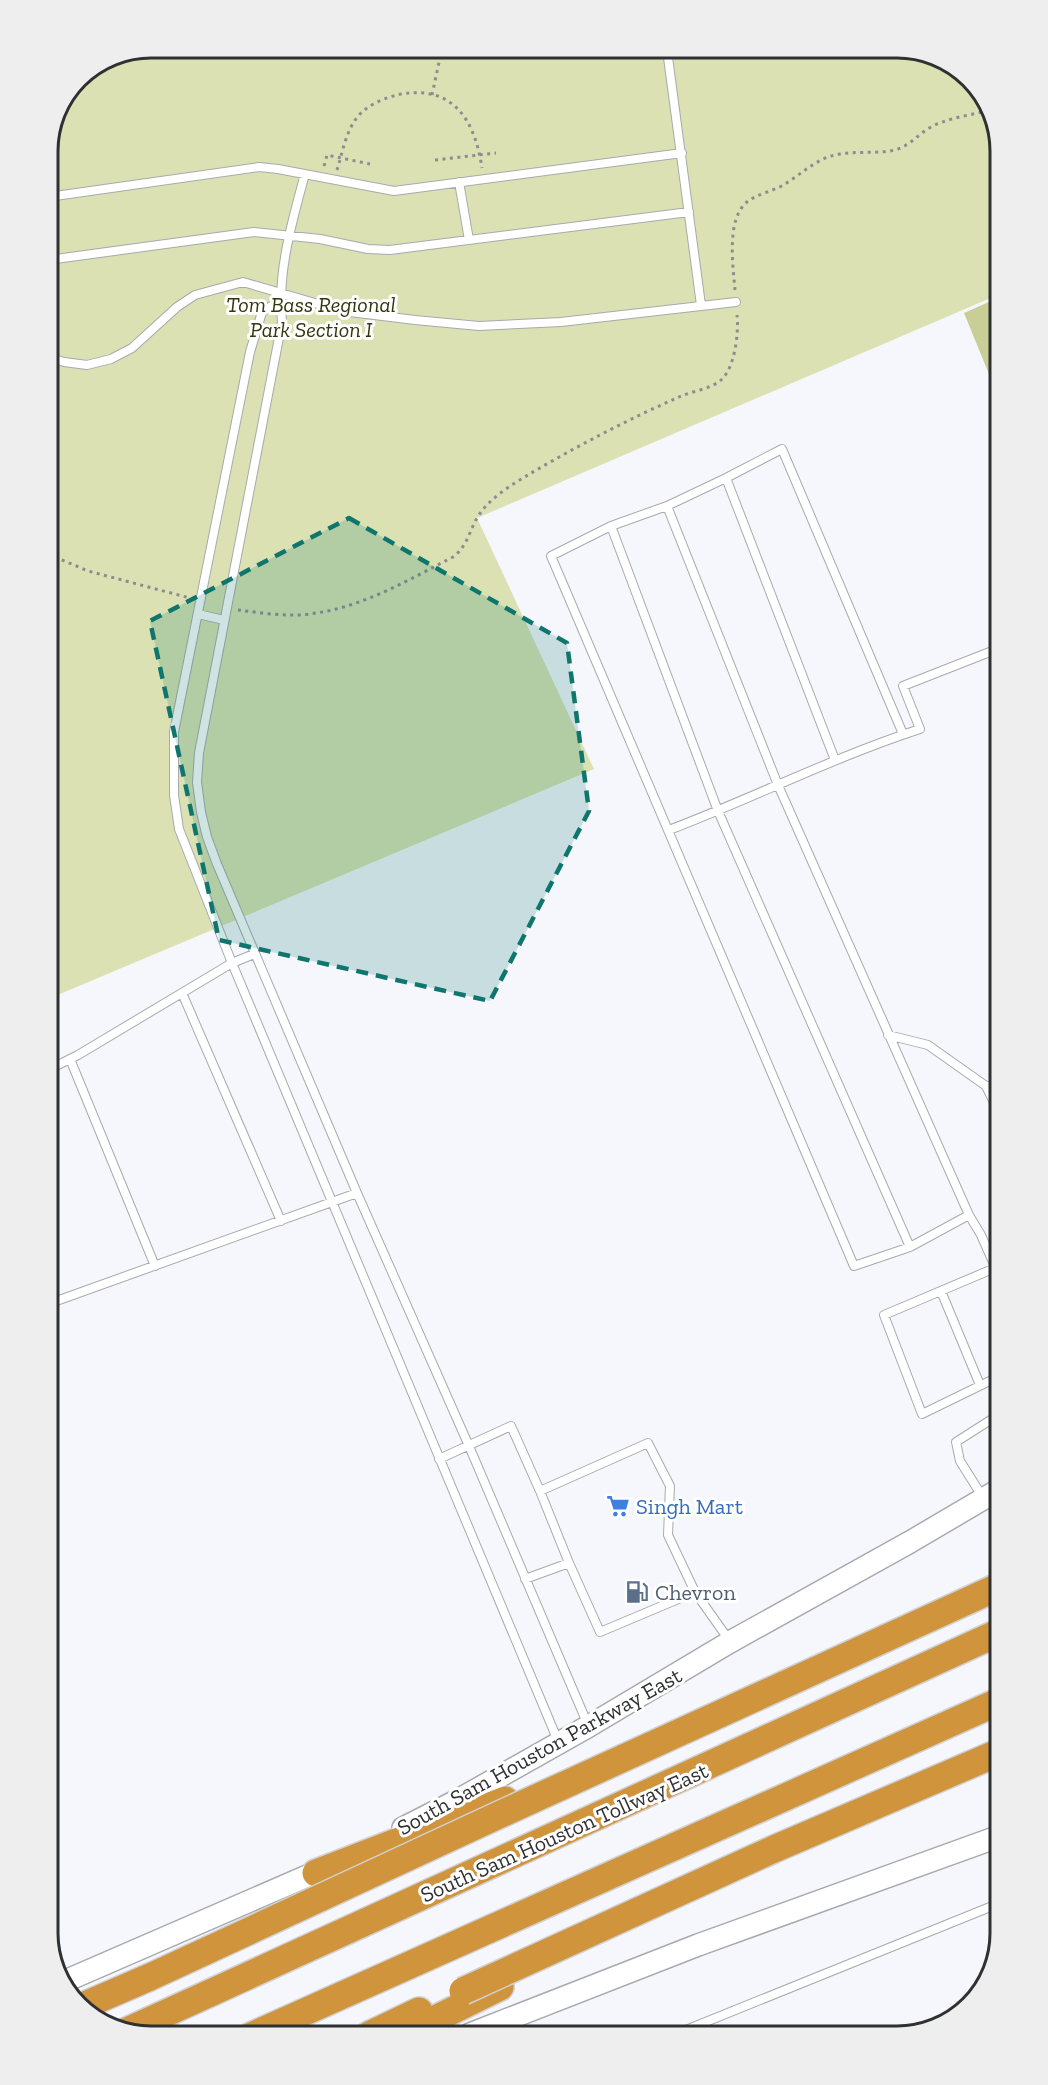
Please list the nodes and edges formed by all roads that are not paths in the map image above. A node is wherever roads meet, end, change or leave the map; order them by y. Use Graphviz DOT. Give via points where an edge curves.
graph roads {
  1 [pos="668,59"];
  2 [pos="682,153"];
  3 [pos="305,174"];
  4 [pos="459,182"];
  5 [pos="59,194"];
  6 [pos="689,212"];
  7 [pos="289,235"];
  8 [pos="469,240"];
  9 [pos="59,259"];
  10 [pos="280,298"];
  11 [pos="736,302"];
  12 [pos="701,305"];
  13 [pos="59,360"];
  14 [pos="726,478"];
  15 [pos="667,506"];
  16 [pos="610,526"];
  17 [pos="198,614"];
  18 [pos="224,620"];
  19 [pos="989,652"];
  20 [pos="903,734"];
  21 [pos="836,760"];
  22 [pos="778,785"];
  23 [pos="718,811"];
  24 [pos="669,830"];
  25 [pos="254,954"];
  26 [pos="232,963"];
  27 [pos="182,993"];
  28 [pos="888,1035"];
  29 [pos="70,1059"];
  30 [pos="58,1065"];
  31 [pos="986,1086"];
  32 [pos="989,1092"];
  33 [pos="357,1193"];
  34 [pos="332,1202"];
  35 [pos="969,1215"];
  36 [pos="281,1221"];
  37 [pos="909,1247"];
  38 [pos="989,1256"];
  39 [pos="155,1266"];
  40 [pos="989,1271"];
  41 [pos="940,1291"];
  42 [pos="58,1300"];
  43 [pos="989,1381"];
  44 [pos="980,1385"];
  45 [pos="989,1421"];
  46 [pos="469,1446"];
  47 [pos="439,1459"];
  48 [pos="989,1490"];
  49 [pos="540,1491"];
  50 [pos="989,1495"];
  51 [pos="569,1563"];
  52 [pos="525,1579"];
  53 [pos="989,1591"];
  54 [pos="695,1592"];
  55 [pos="989,1601"];
  56 [pos="989,1637"];
  57 [pos="730,1642"];
  58 [pos="989,1706"];
  59 [pos="589,1726"];
  60 [pos="558,1742"];
  61 [pos="989,1747"];
  62 [pos="989,1757"];
  63 [pos="989,1840"];
  64 [pos="316,1873"];
  65 [pos="989,1907"];
  66 [pos="70,1979"];
  67 [pos="90,2003"];
  68 [pos="139,2025"];
  69 [pos="273,2026"];
  70 [pos="388,2026"];
  71 [pos="421,2026"];
  72 [pos="504,2026"];
  73 [pos="696,2026"];
  1 -- 2 [label="lane"];
  2 -- 4 [label="lane"];
  2 -- 6 [label="lane"];
  3 -- 4 [label="lane" via="393,191"];
  3 -- 5 [label="lane" via="259,167"];
  3 -- 7 [label="lane"];
  4 -- 8 [label="lane"];
  6 -- 8 [label="lane"];
  6 -- 12 [label="lane"];
  7 -- 8 [label="lane" via="368,249"];
  7 -- 9 [label="lane" via="254,232"];
  7 -- 10 [label="lane"];
  10 -- 12 [label="lane" via="342,310 479,326 561,322"];
  10 -- 13 [label="lane" via="243,282 195,296 132,348 111,359 87,365"];
  10 -- 17 [label="lane" via="262,312 250,352"];
  10 -- 18 [label="lane" via="282,322"];
  11 -- 12 [label="lane"];
  14 -- 15 [label="lane"];
  14 -- 20 [label="lane" via="782,449"];
  14 -- 21 [label="lane"];
  15 -- 16 [label="lane"];
  15 -- 22 [label="lane"];
  16 -- 23 [label="lane"];
  16 -- 24 [label="lane" via="551,556"];
  17 -- 18 [label="lane"];
  17 -- 26 [label="lane" via="174,732 174,795 179,829"];
  18 -- 25 [label="lane" via="198,753 197,782 207,837"];
  19 -- 20 [label="lane" via="903,686 920,729"];
  20 -- 21 [label="lane"];
  21 -- 22 [label="lane"];
  22 -- 23 [label="lane"];
  22 -- 28 [label="lane"];
  23 -- 24 [label="lane"];
  23 -- 37 [label="lane"];
  24 -- 37 [label="lane" via="854,1266"];
  25 -- 26 [label="lane"];
  25 -- 33 [label="lane"];
  26 -- 27 [label="lane"];
  26 -- 34 [label="lane"];
  27 -- 29 [label="lane"];
  27 -- 36 [label="lane"];
  28 -- 31 [label="lane" via="928,1045"];
  28 -- 35 [label="lane"];
  29 -- 30 [label="lane"];
  29 -- 39 [label="lane"];
  31 -- 32 [label="lane"];
  33 -- 34 [label="lane"];
  33 -- 46 [label="lane"];
  34 -- 36 [label="lane"];
  34 -- 47 [label="lane"];
  35 -- 37 [label="lane"];
  35 -- 38 [label="lane"];
  36 -- 39 [label="lane"];
  39 -- 42 [label="lane"];
  40 -- 41 [label="lane"];
  41 -- 44 [label="lane"];
  41 -- 44 [label="lane" via="884,1315 922,1414"];
  43 -- 44 [label="lane"];
  45 -- 48 [label="lane" via="957,1442 960,1461"];
  46 -- 47 [label="lane"];
  46 -- 49 [label="lane" via="511,1426"];
  46 -- 52 [label="lane"];
  47 -- 60 [label="lane"];
  49 -- 51 [label="lane"];
  49 -- 54 [label="lane" via="648,1443 670,1486 668,1535"];
  50 -- 57 [label="main road, South Sam Houston Parkway East"];
  51 -- 52 [label="lane"];
  51 -- 54 [label="lane" via="600,1632"];
  52 -- 59 [label="lane"];
  53 -- 67 [label="highway, bridge"];
  54 -- 57 [label="lane"];
  55 -- 64 [label="highway" via="598,1763"];
  56 -- 68 [label="highway, South Sam Houston Tollway East"];
  57 -- 59 [label="main road, South Sam Houston Parkway East"];
  58 -- 69 [label="highway"];
  59 -- 60 [label="main road, South Sam Houston Parkway East"];
  60 -- 64 [label="main road, South Sam Houston Parkway East" via="458,1800"];
  61 -- 71 [label="highway"];
  62 -- 70 [label="highway, bridge" via="774,1848"];
  63 -- 72 [label="main road" via="698,1945"];
  64 -- 66 [label="main road, South Sam Houston Parkway East"];
  65 -- 73 [label="lane"];
}
